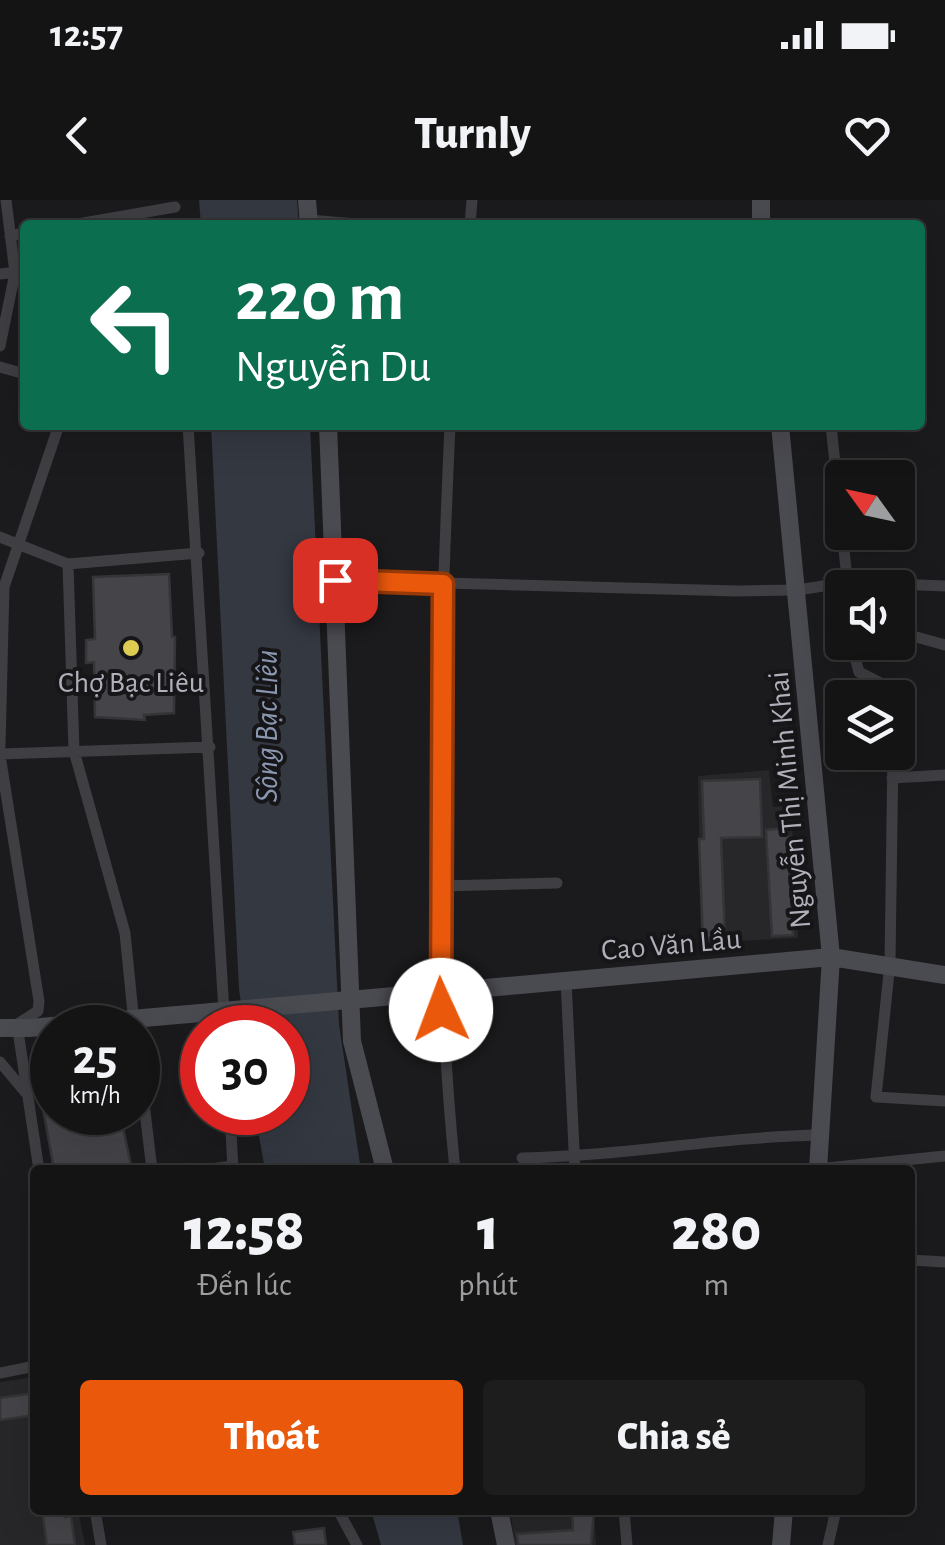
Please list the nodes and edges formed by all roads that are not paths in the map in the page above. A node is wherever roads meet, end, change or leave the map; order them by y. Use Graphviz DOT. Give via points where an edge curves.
graph roads {
  1 [pos="6,200"];
  2 [pos="175,204"];
  3 [pos="121,220"];
  4 [pos="20,234"];
  5 [pos="10,236"];
  6 [pos="20,272"];
  7 [pos="0,274"];
  8 [pos="0,346"];
  9 [pos="57,430"];
  10 [pos="188,430"];
  11 [pos="328,430"];
  12 [pos="450,430"];
  13 [pos="781,430"];
  14 [pos="833,430"];
  15 [pos="0,538"];
  16 [pos="20,545"];
  17 [pos="200,552"];
  18 [pos="68,564"];
  19 [pos="847,570"];
  20 [pos="335,580"];
  21 [pos="443,584"];
  22 [pos="915,585"];
  23 [pos="945,586"];
  24 [pos="825,587"];
  25 [pos="798,590"];
  26 [pos="915,637"];
  27 [pos="945,645"];
  28 [pos="855,660"];
  29 [pos="874,680"];
  30 [pos="0,746"];
  31 [pos="210,747"];
  32 [pos="74,751"];
  33 [pos="0,755"];
  34 [pos="892,770"];
  35 [pos="945,775"];
  36 [pos="892,778"];
  37 [pos="558,882"];
  38 [pos="441,886"];
  39 [pos="831,958"];
  40 [pos="890,963"];
  41 [pos="945,976"];
  42 [pos="566,980"];
  43 [pos="132,1005"];
  44 [pos="224,1005"];
  45 [pos="16,1029"];
  46 [pos="0,1062"];
  47 [pos="26,1093"];
  48 [pos="945,1101"];
  49 [pos="148,1135"];
  50 [pos="231,1135"];
  51 [pos="820,1136"];
  52 [pos="945,1156"];
  53 [pos="522,1158"];
  54 [pos="574,1164"];
  55 [pos="39,1165"];
  56 [pos="151,1165"];
  57 [pos="233,1165"];
  58 [pos="383,1165"];
  59 [pos="455,1165"];
  60 [pos="817,1165"];
  61 [pos="862,1165"];
  62 [pos="915,1260"];
  63 [pos="945,1262"];
  64 [pos="30,1367"];
  65 [pos="0,1373"];
  66 [pos="96,1515"];
  67 [pos="341,1515"];
  68 [pos="501,1515"];
  69 [pos="624,1515"];
  70 [pos="784,1515"];
  71 [pos="835,1515"];
  72 [pos="101,1540"];
  73 [pos="110,1545"];
  74 [pos="356,1545"];
  75 [pos="506,1545"];
  76 [pos="627,1545"];
  77 [pos="781,1545"];
  78 [pos="828,1545"];
  1 -- 5 [label="street"];
  2 -- 3 [label="street"];
  4 -- 5 [label="street"];
  5 -- 6 [label="street"];
  6 -- 7 [label="street"];
  6 -- 8 [label="street"];
  9 -- 16 [label="street"];
  10 -- 17 [label="street"];
  11 -- 20 [label="main road"];
  12 -- 21 [label="street"];
  13 -- 25 [label="main road, Nguyễn Thị Minh Khai"];
  14 -- 19 [label="street"];
  15 -- 16 [label="street"];
  16 -- 18 [label="street"];
  16 -- 30 [label="street" via="4,587"];
  17 -- 18 [label="street"];
  17 -- 31 [label="street"];
  18 -- 32 [label="street"];
  20 -- 21 [label="street"];
  20 -- 58 [label="main road" via="352,1041"];
  21 -- 25 [label="street"];
  21 -- 38 [label="street"];
  22 -- 23 [label="street"];
  24 -- 25 [label="street"];
  25 -- 39 [label="main road, Nguyễn Thị Minh Khai"];
  26 -- 27 [label="street"];
  28 -- 29 [label="street" via="858,672"];
  31 -- 32 [label="street"];
  31 -- 44 [label="street"];
  32 -- 33 [label="street"];
  32 -- 43 [label="street" via="125,933"];
  33 -- 45 [label="street" via="39,1001"];
  34 -- 36 [label="street"];
  35 -- 36 [label="street"];
  36 -- 40 [label="street"];
  37 -- 38 [label="street"];
  38 -- 59 [label="street" via="438,976"];
  39 -- 40 [label="main road, Cao Văn Lầu"];
  39 -- 42 [label="main road, Cao Văn Lầu"];
  39 -- 51 [label="main road, Nguyễn Thị Minh Khai"];
  40 -- 41 [label="main road, Cao Văn Lầu"];
  40 -- 48 [label="street" via="876,1097"];
  42 -- 45 [label="main road, Cao Văn Lầu, bridge"];
  42 -- 54 [label="street"];
  45 -- 47 [label="street"];
  46 -- 47 [label="street"];
  47 -- 55 [label="street"];
  49 -- 56 [label="street"];
  50 -- 57 [label="street"];
  51 -- 54 [label="street" via="737,1137"];
  51 -- 60 [label="main road, Nguyễn Thị Minh Khai"];
  52 -- 61 [label="street"];
  53 -- 54 [label="street"];
  62 -- 63 [label="street"];
  64 -- 65 [label="street"];
  66 -- 72 [label="street"];
  67 -- 74 [label="street"];
  68 -- 75 [label="main road"];
  69 -- 76 [label="street"];
  70 -- 77 [label="main road"];
  71 -- 78 [label="street"];
  72 -- 73 [label="street"];
}
